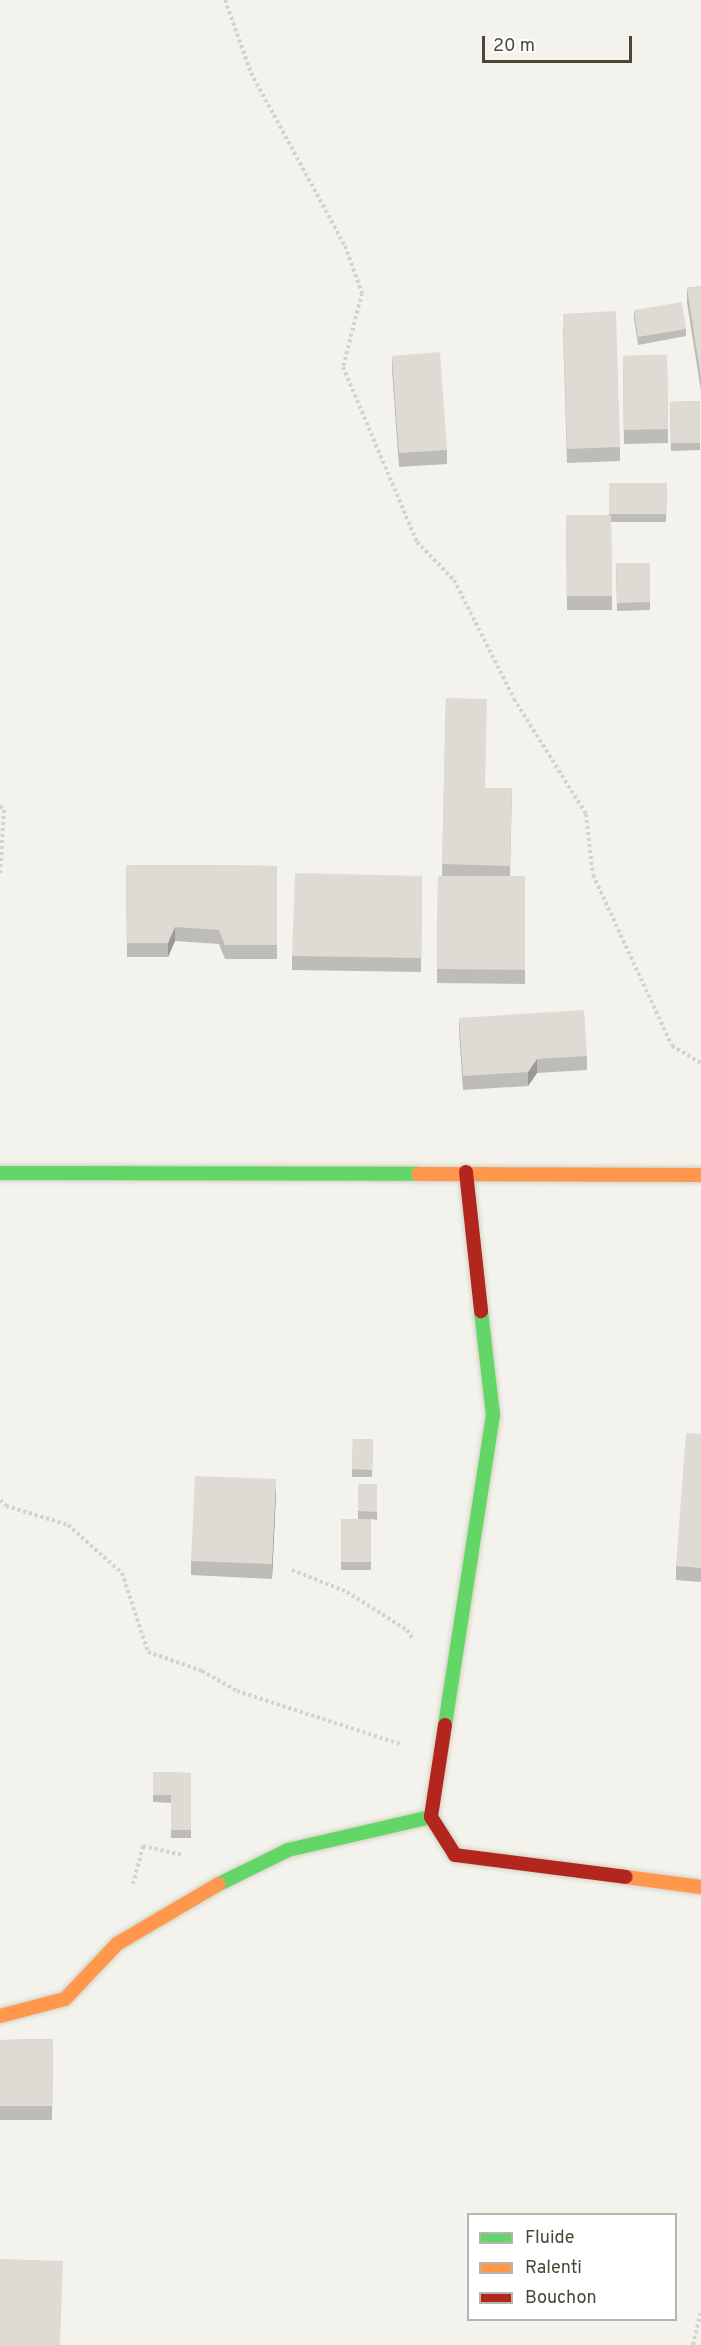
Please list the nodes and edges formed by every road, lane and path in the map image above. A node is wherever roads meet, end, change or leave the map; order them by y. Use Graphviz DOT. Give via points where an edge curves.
graph roads {
  1 [pos="225,0"];
  2 [pos="0,806"];
  3 [pos="0,876"];
  4 [pos="701,1063"];
  5 [pos="466,1172"];
  6 [pos="0,1173"];
  7 [pos="701,1174"];
  8 [pos="0,1500"];
  9 [pos="292,1570"];
  10 [pos="452,1691"];
  11 [pos="441,1758"];
  12 [pos="431,1817"];
  13 [pos="701,1887"];
  14 [pos="0,2016"];
  15 [pos="701,2311"];
  16 [pos="693,2345"];
  1 -- 4 [label="path" via="251,73 345,246 362,293 343,367 417,542 454,580 514,699 586,814 593,876 672,1046"];
  2 -- 3 [label="path" via="4,810"];
  5 -- 6 [label="street"];
  5 -- 7 [label="street"];
  5 -- 10 [label="street" via="493,1415"];
  8 -- 11 [label="path" via="6,1506 68,1525 122,1573 148,1652 202,1671 237,1691"];
  9 -- 10 [label="path" via="347,1592 407,1630"];
  10 -- 11 [label="street"];
  11 -- 12 [label="street"];
  12 -- 13 [label="street" via="454,1855"];
  12 -- 14 [label="street" via="288,1850 244,1869 117,1944 65,1999"];
  15 -- 16 [label="path"];
}
